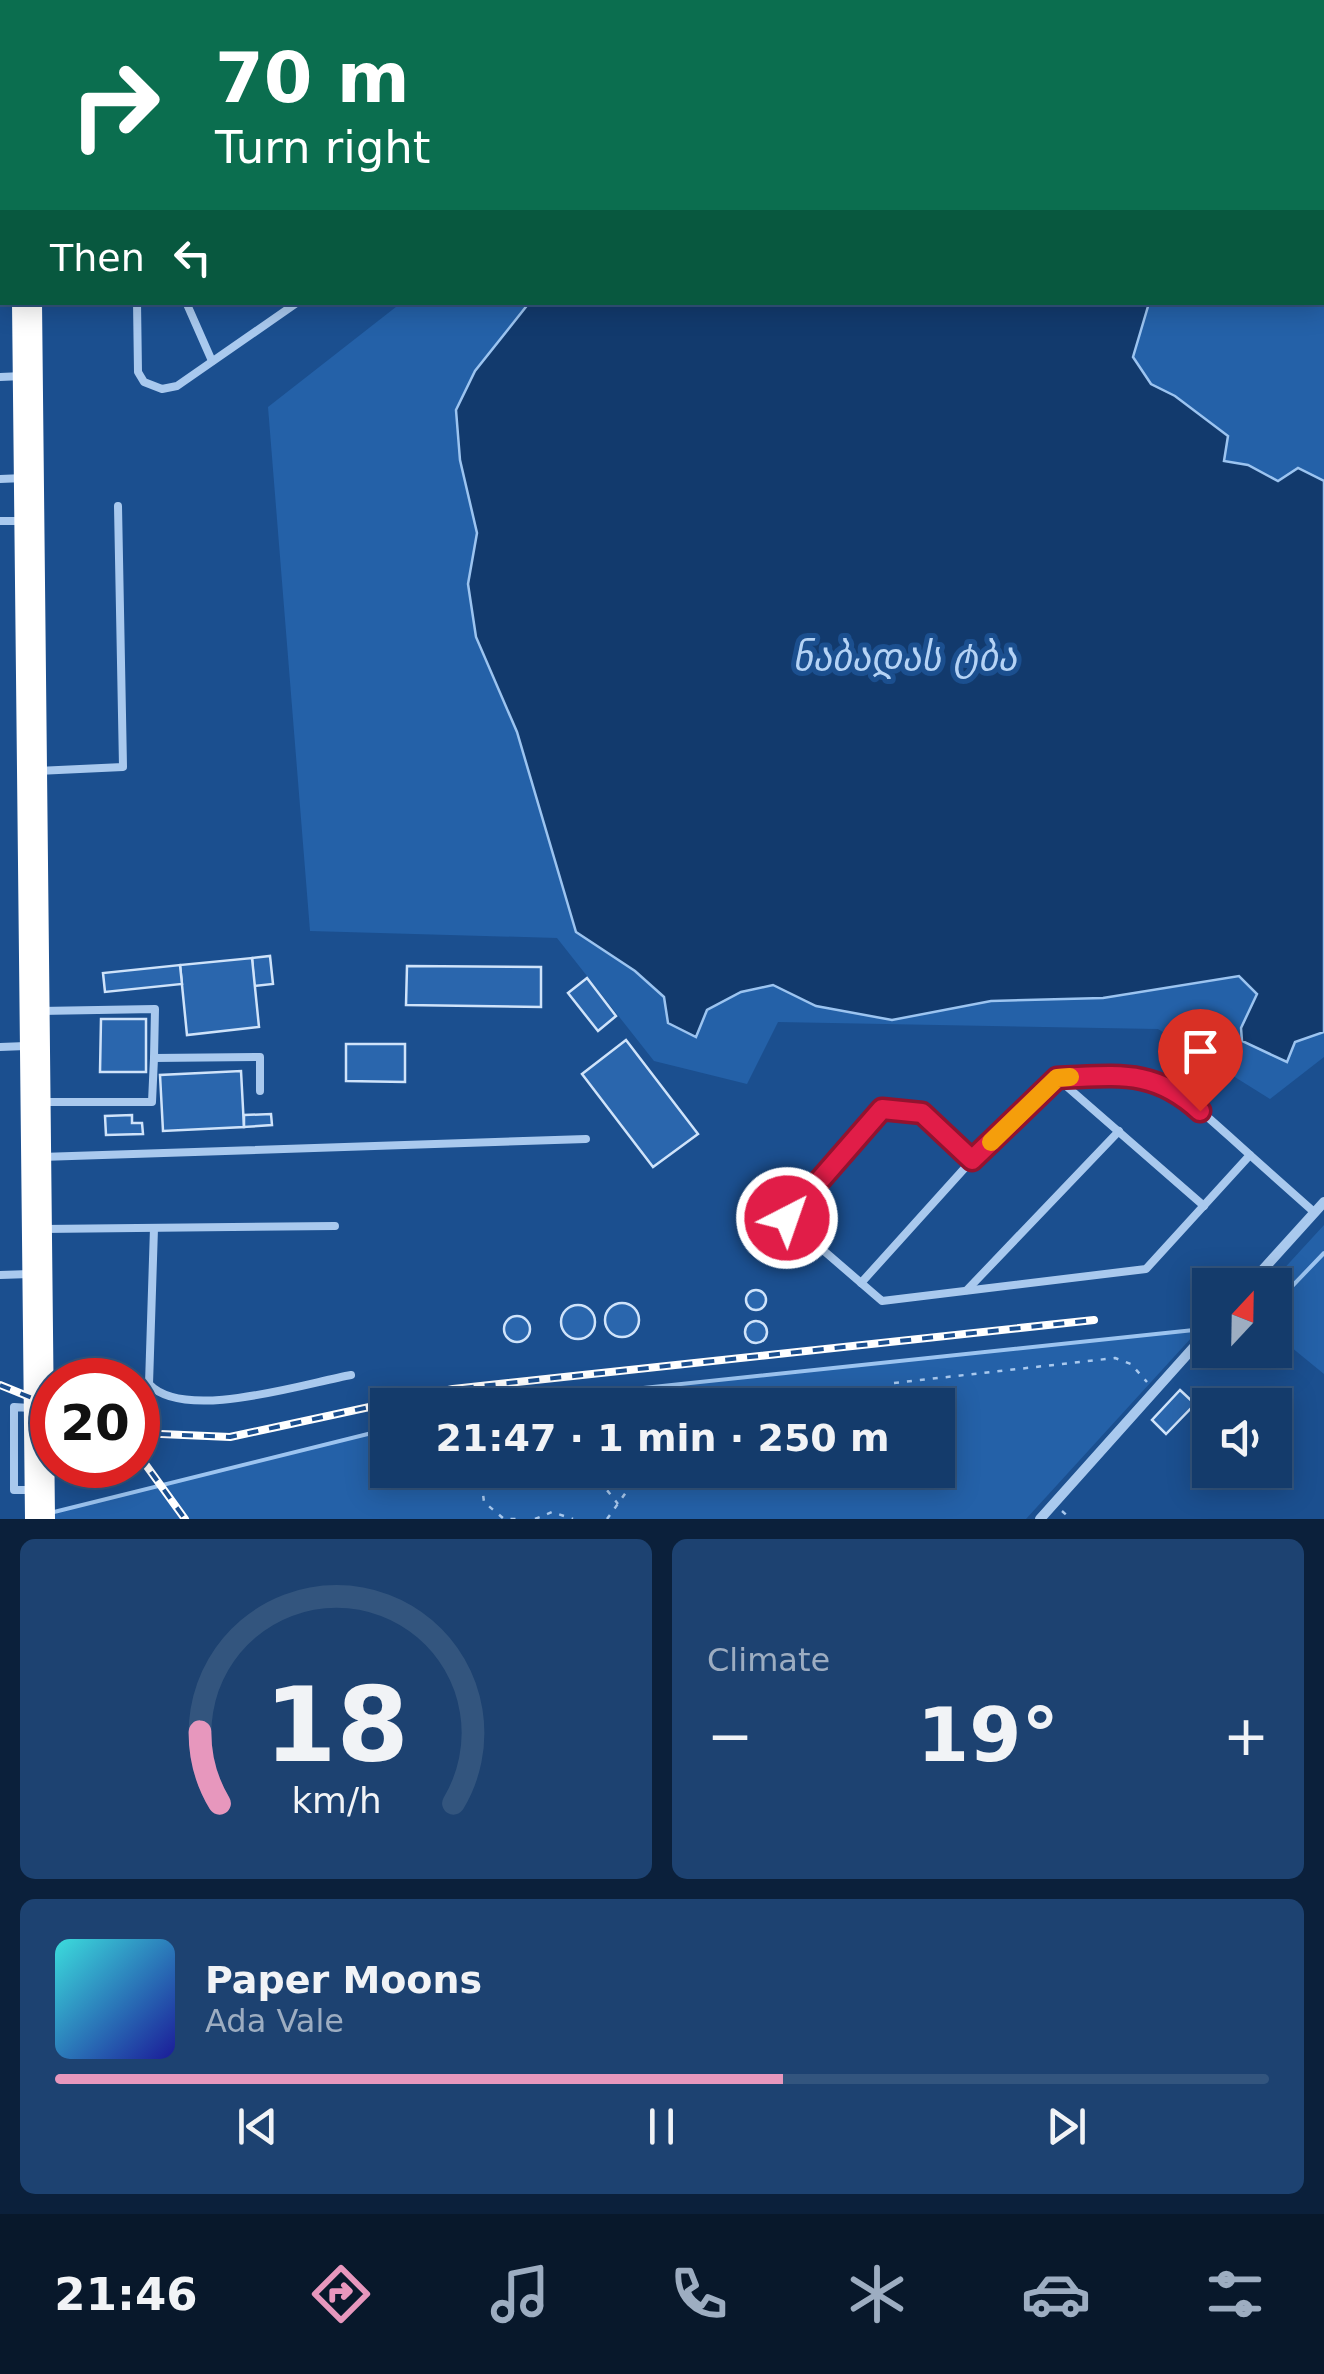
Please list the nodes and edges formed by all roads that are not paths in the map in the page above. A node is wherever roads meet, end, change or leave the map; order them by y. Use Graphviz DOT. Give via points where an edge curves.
graph roads {
  1 [pos="26,305"];
  2 [pos="137,305"];
  3 [pos="187,305"];
  4 [pos="294,305"];
  5 [pos="212,361"];
  6 [pos="14,377"];
  7 [pos="14,479"];
  8 [pos="118,506"];
  9 [pos="14,521"];
  10 [pos="32,771"];
  11 [pos="35,1012"];
  12 [pos="36,1045"];
  13 [pos="0,1048"];
  14 [pos="154,1058"];
  15 [pos="1057,1078"];
  16 [pos="260,1091"];
  17 [pos="36,1102"];
  18 [pos="1119,1131"];
  19 [pos="586,1139"];
  20 [pos="1250,1155"];
  21 [pos="37,1157"];
  22 [pos="972,1160"];
  23 [pos="1324,1202"];
  24 [pos="1204,1206"];
  25 [pos="1314,1212"];
  26 [pos="335,1226"];
  27 [pos="38,1228"];
  28 [pos="154,1228"];
  29 [pos="1264,1268"];
  30 [pos="38,1274"];
  31 [pos="0,1276"];
  32 [pos="861,1283"];
  33 [pos="967,1290"];
  34 [pos="1192,1349"];
  35 [pos="351,1376"];
  36 [pos="40,1505"];
  37 [pos="1040,1519"];
  1 -- 6 [label="highway"];
  2 -- 5 [label="lane" via="138,372 144,382 177,386"];
  3 -- 5 [label="lane"];
  4 -- 5 [label="lane"];
  6 -- 7 [label="highway"];
  7 -- 9 [label="highway"];
  8 -- 10 [label="lane" via="123,767"];
  9 -- 10 [label="highway"];
  10 -- 11 [label="highway"];
  11 -- 12 [label="highway"];
  11 -- 14 [label="lane" via="155,1009"];
  12 -- 13 [label="lane"];
  12 -- 17 [label="highway"];
  14 -- 16 [label="lane" via="260,1057"];
  14 -- 17 [label="lane" via="152,1102"];
  15 -- 18 [label="lane"];
  15 -- 20 [label="lane" via="1150,1078 1176,1088"];
  15 -- 22 [label="lane"];
  17 -- 21 [label="highway"];
  18 -- 24 [label="lane"];
  18 -- 33 [label="lane"];
  19 -- 21 [label="lane"];
  20 -- 24 [label="lane"];
  20 -- 25 [label="lane"];
  21 -- 27 [label="highway"];
  22 -- 32 [label="lane"];
  22 -- 32 [label="lane" via="922,1113 882,1109 787,1218"];
  23 -- 25 [label="street"];
  24 -- 33 [label="lane" via="1146,1269"];
  25 -- 29 [label="street"];
  26 -- 28 [label="lane"];
  27 -- 28 [label="lane"];
  27 -- 30 [label="highway"];
  28 -- 35 [label="lane" via="149,1384 161,1398 198,1403"];
  30 -- 31 [label="lane"];
  30 -- 36 [label="highway"];
  32 -- 33 [label="lane" via="882,1301"];
  34 -- 37 [label="street"];
}
